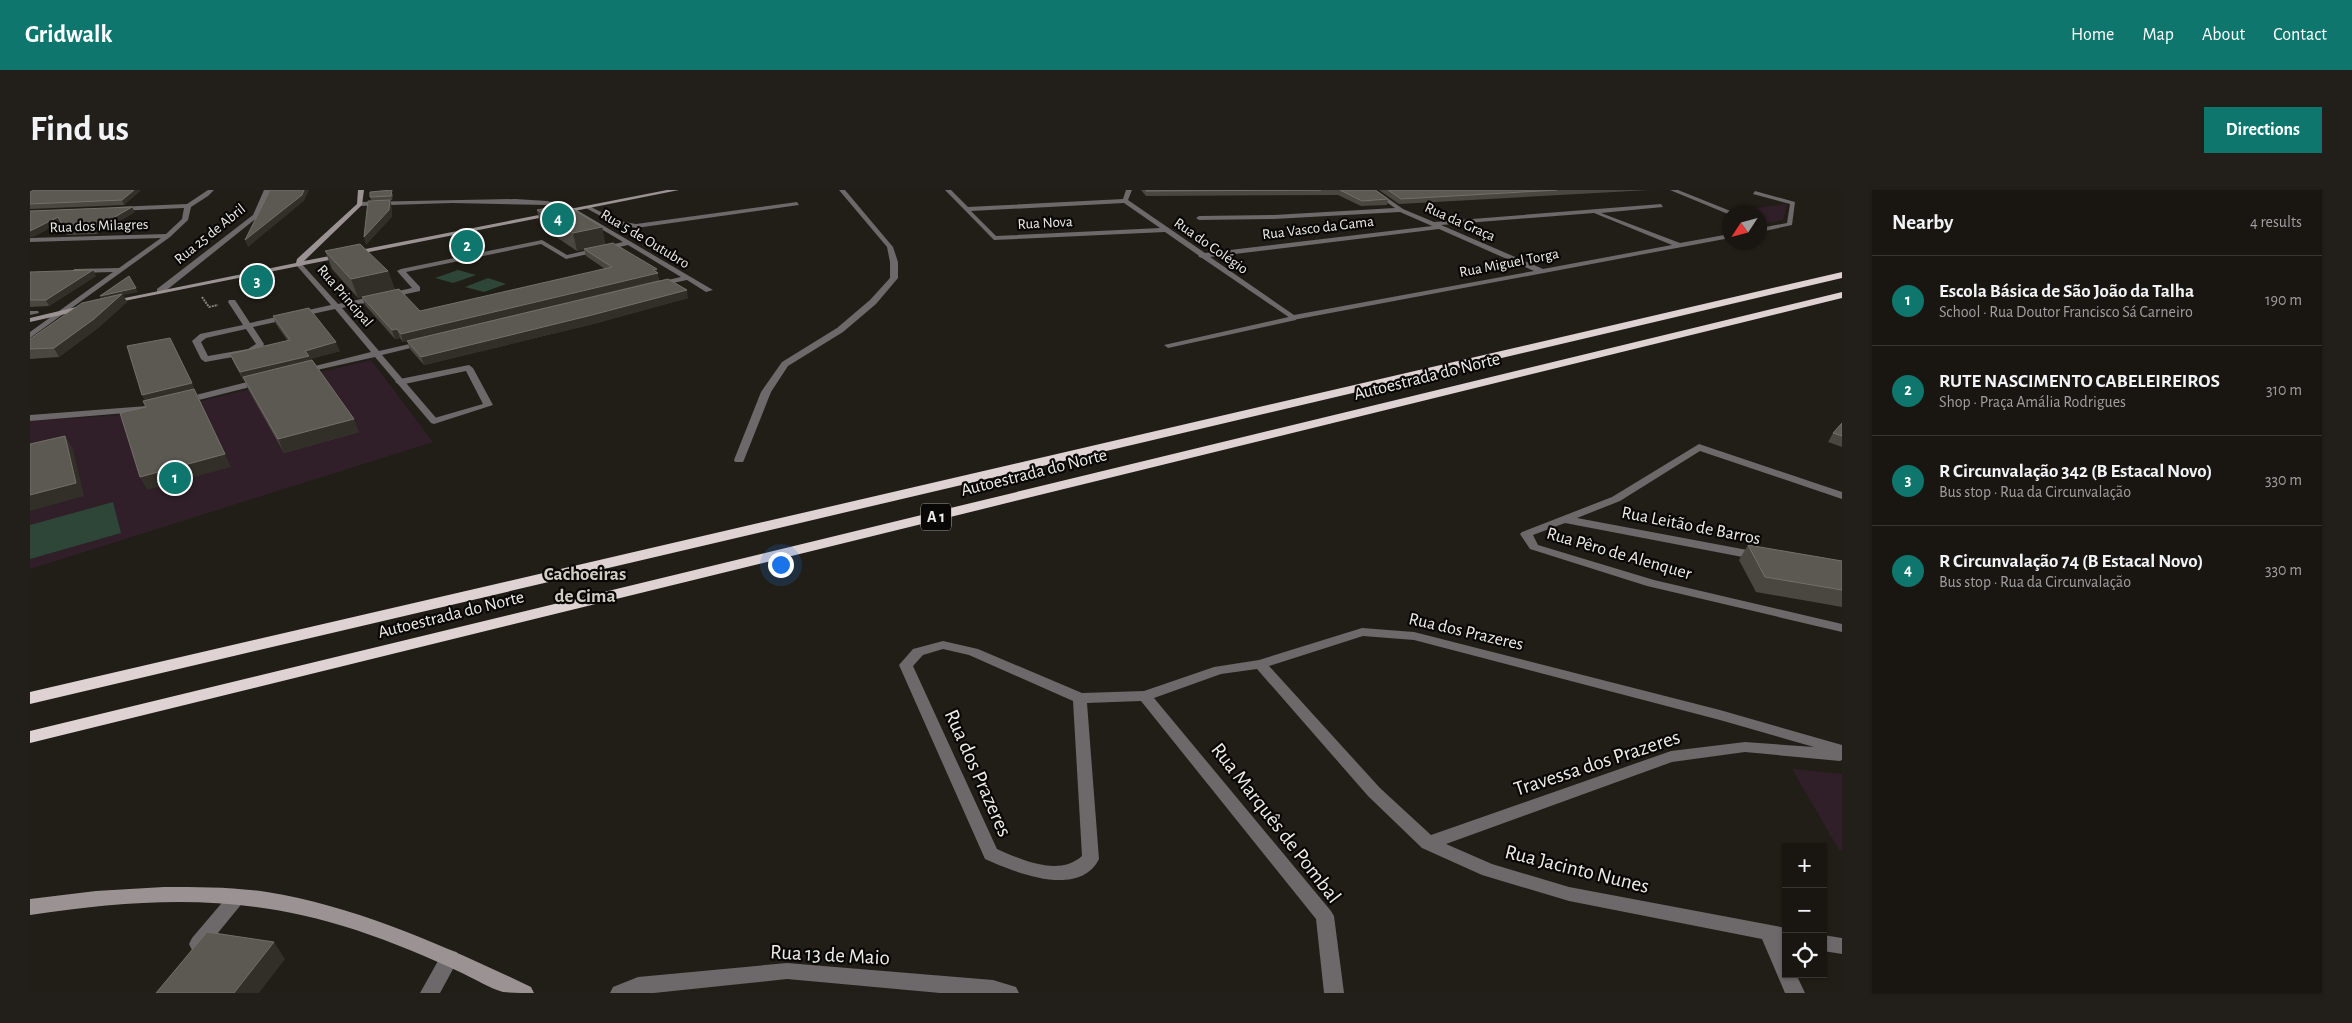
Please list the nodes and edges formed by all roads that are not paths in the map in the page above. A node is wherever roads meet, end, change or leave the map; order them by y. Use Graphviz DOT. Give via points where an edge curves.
graph roads {
  1 [pos="211,190"];
  2 [pos="268,190"];
  3 [pos="361,190"];
  4 [pos="655,190"];
  5 [pos="676,190"];
  6 [pos="842,190"];
  7 [pos="948,190"];
  8 [pos="1129,190"];
  9 [pos="1372,190"];
  10 [pos="1673,190"];
  11 [pos="662,192"];
  12 [pos="1755,194"];
  13 [pos="1125,201"];
  14 [pos="360,204"];
  15 [pos="797,204"];
  16 [pos="188,206"];
  17 [pos="1661,206"];
  18 [pos="588,208"];
  19 [pos="965,209"];
  20 [pos="109,210"];
  21 [pos="1400,210"];
  22 [pos="1722,210"];
  23 [pos="574,211"];
  24 [pos="1593,212"];
  25 [pos="1199,218"];
  26 [pos="1435,226"];
  27 [pos="1768,228"];
  28 [pos="1164,230"];
  29 [pos="168,236"];
  30 [pos="1722,237"];
  31 [pos="30,240"];
  32 [pos="629,243"];
  33 [pos="1678,245"];
  34 [pos="1201,256"];
  35 [pos="300,264"];
  36 [pos="119,270"];
  37 [pos="1541,271"];
  38 [pos="70,272"];
  39 [pos="1842,275"];
  40 [pos="686,278"];
  41 [pos="647,287"];
  42 [pos="709,290"];
  43 [pos="160,291"];
  44 [pos="1842,295"];
  45 [pos="232,302"];
  46 [pos="103,303"];
  47 [pos="93,305"];
  48 [pos="337,307"];
  49 [pos="64,311"];
  50 [pos="32,315"];
  51 [pos="1293,318"];
  52 [pos="248,326"];
  53 [pos="30,336"];
  54 [pos="435,339"];
  55 [pos="1168,345"];
  56 [pos="376,354"];
  57 [pos="290,374"];
  58 [pos="271,379"];
  59 [pos="400,382"];
  60 [pos="176,402"];
  61 [pos="157,407"];
  62 [pos="30,418"];
  63 [pos="739,460"];
  64 [pos="1842,496"];
  65 [pos="1563,519"];
  66 [pos="1768,558"];
  67 [pos="1842,628"];
  68 [pos="1260,664"];
  69 [pos="1145,696"];
  70 [pos="30,698"];
  71 [pos="1080,698"];
  72 [pos="30,737"];
  73 [pos="1842,750"];
  74 [pos="1842,755"];
  75 [pos="1428,843"];
  76 [pos="238,896"];
  77 [pos="30,907"];
  78 [pos="1777,934"];
  79 [pos="1827,944"];
  80 [pos="1842,946"];
  81 [pos="188,956"];
  82 [pos="1782,956"];
  83 [pos="450,958"];
  84 [pos="1788,978"];
  85 [pos="430,993"];
  86 [pos="524,993"];
  87 [pos="620,993"];
  88 [pos="1009,993"];
  89 [pos="1334,993"];
  90 [pos="1795,993"];
  1 -- 16 [label="street"];
  2 -- 43 [label="street, Rua 25 de Abril" via="256,216"];
  3 -- 14 [label="street"];
  4 -- 11 [label="street"];
  5 -- 11 [label="street"];
  6 -- 63 [label="street" via="890,247 894,278 873,302 840,330 785,364 766,392"];
  7 -- 19 [label="street, Rua Nova"];
  8 -- 13 [label="street"];
  9 -- 21 [label="street, Rua da Graça"];
  10 -- 22 [label="street"];
  11 -- 18 [label="street"];
  12 -- 27 [label="street" via="1792,203 1790,224"];
  13 -- 19 [label="street"];
  13 -- 28 [label="street, Rua do Colégio"];
  14 -- 23 [label="street, Rua 5 de Outubro" via="530,201 555,204"];
  14 -- 35 [label="street, Rua Principal"];
  15 -- 18 [label="street" via="636,226 617,223"];
  16 -- 20 [label="street"];
  16 -- 29 [label="street" via="185,220"];
  17 -- 24 [label="street, Rua Vasco da Gama"];
  18 -- 23 [label="street"];
  19 -- 28 [label="street, Rua Nova" via="994,238"];
  21 -- 25 [label="street"];
  21 -- 26 [label="street, Rua da Graça"];
  23 -- 32 [label="street, Rua 5 de Outubro"];
  23 -- 35 [label="street"];
  24 -- 26 [label="street, Rua Vasco da Gama"];
  24 -- 33 [label="street"];
  26 -- 34 [label="street, Rua Vasco da Gama"];
  26 -- 37 [label="street, Rua da Graça"];
  28 -- 34 [label="street, Rua do Colégio"];
  29 -- 31 [label="street, Rua dos Milagres"];
  29 -- 36 [label="street"];
  30 -- 33 [label="street, Rua Miguel Torga"];
  32 -- 40 [label="street, Rua 5 de Outubro"];
  32 -- 48 [label="street" via="566,256 542,242 401,271 417,289"];
  33 -- 37 [label="street, Rua Miguel Torga"];
  34 -- 51 [label="street, Rua do Colégio"];
  35 -- 43 [label="street"];
  35 -- 48 [label="street, Rua Principal"];
  36 -- 38 [label="street"];
  36 -- 49 [label="street"];
  37 -- 51 [label="street, Rua Miguel Torga"];
  39 -- 70 [label="highway, Autoestrada do Norte / A 1"];
  40 -- 41 [label="street"];
  40 -- 42 [label="street, Rua 5 de Outubro"];
  43 -- 46 [label="street"];
  44 -- 72 [label="highway, Autoestrada do Norte / A 1"];
  45 -- 52 [label="street"];
  47 -- 49 [label="street"];
  48 -- 52 [label="street"];
  48 -- 56 [label="street, Rua Principal"];
  49 -- 50 [label="street"];
  49 -- 53 [label="street"];
  51 -- 55 [label="street, Rua Miguel Torga"];
  52 -- 52 [label="street" via="259,347 205,359 196,341 203,336"];
  54 -- 56 [label="street"];
  56 -- 57 [label="street"];
  56 -- 59 [label="street, Rua Principal"];
  58 -- 60 [label="street"];
  59 -- 59 [label="street, Rua Principal" via="469,368 488,405 434,421"];
  61 -- 62 [label="street"];
  64 -- 65 [label="street, Rua Pêro de Alenquer" via="1699,446 1616,499"];
  65 -- 66 [label="street, Rua Leitão de Barros"];
  65 -- 67 [label="street, Rua Pêro de Alenquer" via="1526,534 1534,547 1650,583"];
  68 -- 69 [label="street, Rua dos Prazeres" via="1219,670"];
  68 -- 73 [label="street, Rua dos Prazeres" via="1362,632 1414,636"];
  68 -- 75 [label="street, Rua Jacinto Nunes" via="1374,792"];
  69 -- 71 [label="street, Rua dos Prazeres"];
  69 -- 89 [label="street, Rua Marquês de Pombal" via="1325,916"];
  71 -- 71 [label="street, Rua dos Prazeres" via="973,652 943,645 918,652 906,665 991,854 1014,865 1060,873 1078,869 1091,859"];
  74 -- 75 [label="street, Travessa dos Prazeres" via="1745,747 1671,757"];
  75 -- 78 [label="street, Rua Jacinto Nunes" via="1488,870 1569,894"];
  76 -- 77 [label="street" via="152,895"];
  76 -- 81 [label="street"];
  76 -- 83 [label="street" via="297,906 375,928"];
  78 -- 82 [label="street"];
  79 -- 80 [label="street"];
  83 -- 85 [label="street"];
  83 -- 86 [label="street"];
  84 -- 90 [label="street"];
  87 -- 88 [label="street, Rua 13 de Maio" via="638,986 787,971"];
}
